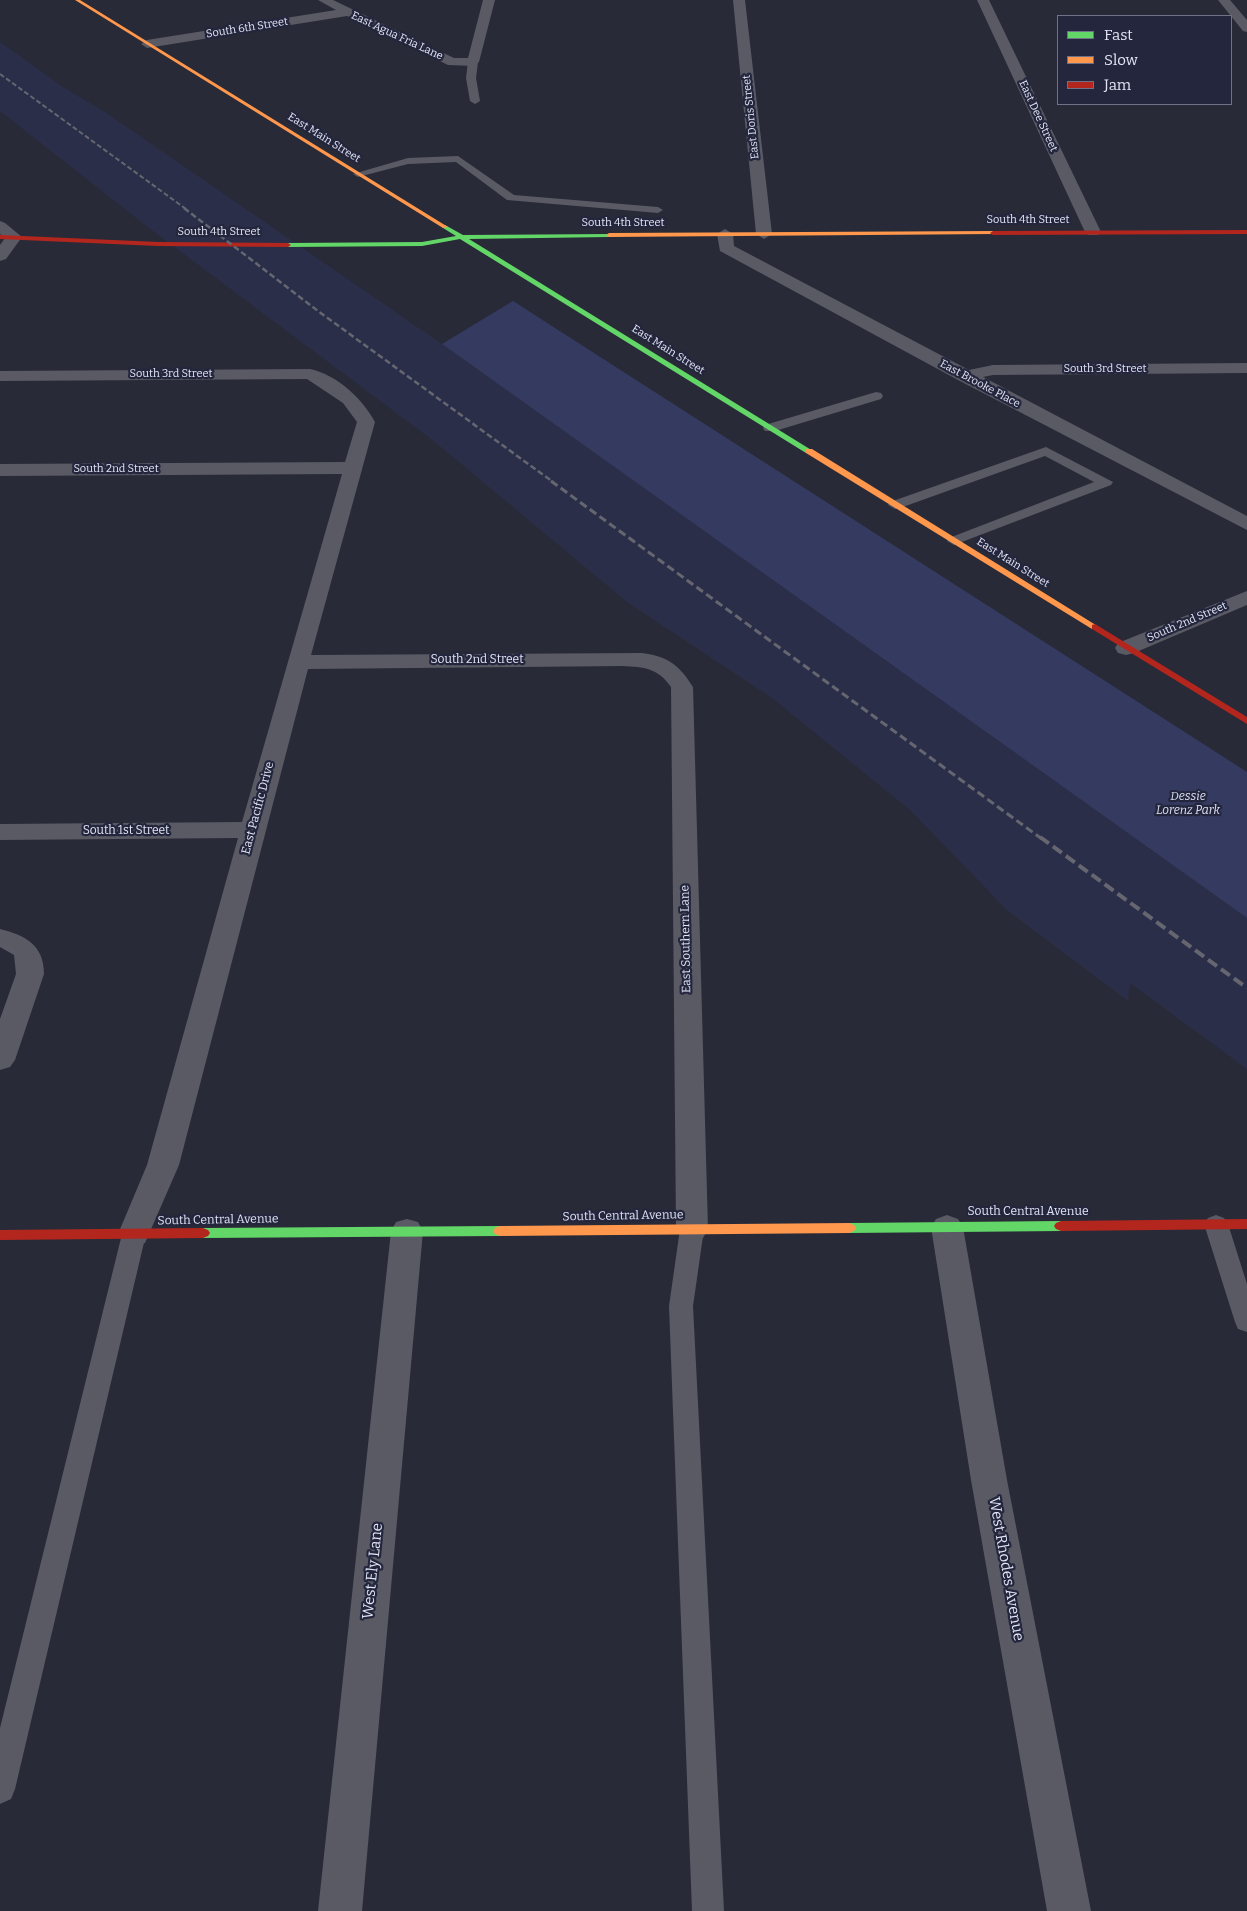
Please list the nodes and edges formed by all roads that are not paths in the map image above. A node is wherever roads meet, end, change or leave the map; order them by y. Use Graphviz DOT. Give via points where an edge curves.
graph roads {
  1 [pos="77,0"];
  2 [pos="324,0"];
  3 [pos="489,0"];
  4 [pos="739,0"];
  5 [pos="983,0"];
  6 [pos="1224,0"];
  7 [pos="348,12"];
  8 [pos="1247,28"];
  9 [pos="147,44"];
  10 [pos="473,62"];
  11 [pos="475,101"];
  12 [pos="358,174"];
  13 [pos="658,210"];
  14 [pos="0,226"];
  15 [pos="1093,232"];
  16 [pos="1247,232"];
  17 [pos="725,234"];
  18 [pos="764,234"];
  19 [pos="7,237"];
  20 [pos="462,238"];
  21 [pos="0,256"];
  22 [pos="1247,368"];
  23 [pos="0,376"];
  24 [pos="964,376"];
  25 [pos="338,389"];
  26 [pos="876,396"];
  27 [pos="770,428"];
  28 [pos="352,468"];
  29 [pos="0,470"];
  30 [pos="895,505"];
  31 [pos="1247,524"];
  32 [pos="954,541"];
  33 [pos="1247,597"];
  34 [pos="1126,648"];
  35 [pos="298,662"];
  36 [pos="656,662"];
  37 [pos="1243,714"];
  38 [pos="252,830"];
  39 [pos="0,832"];
  40 [pos="0,938"];
  41 [pos="0,1060"];
  42 [pos="1216,1224"];
  43 [pos="1247,1224"];
  44 [pos="946,1226"];
  45 [pos="692,1229"];
  46 [pos="407,1232"];
  47 [pos="134,1234"];
  48 [pos="0,1235"];
  49 [pos="1247,1322"];
  50 [pos="0,1789"];
  51 [pos="340,1911"];
  52 [pos="708,1911"];
  53 [pos="1069,1911"];
  1 -- 9 [label="main road, East Main Street"];
  2 -- 7 [label="street, East Agua Fria Lane"];
  3 -- 10 [label="street"];
  4 -- 18 [label="street, East Doris Street"];
  5 -- 15 [label="street, East Dee Street"];
  6 -- 8 [label="street"];
  7 -- 9 [label="street, South 6th Street"];
  7 -- 10 [label="street, East Agua Fria Lane" via="452,62"];
  9 -- 12 [label="main road, East Main Street"];
  10 -- 11 [label="lane" via="471,78"];
  12 -- 13 [label="lane" via="408,160 458,159 511,198"];
  12 -- 20 [label="main road, East Main Street"];
  14 -- 19 [label="street"];
  15 -- 16 [label="main road, South 4th Street"];
  15 -- 18 [label="main road, South 4th Street"];
  17 -- 18 [label="main road, South 4th Street"];
  17 -- 20 [label="main road, South 4th Street"];
  17 -- 24 [label="street, East Brooke Place" via="726,248"];
  19 -- 20 [label="main road, South 4th Street" via="223,245 422,244"];
  19 -- 21 [label="street"];
  20 -- 27 [label="main road, East Main Street"];
  22 -- 24 [label="street, South 3rd Street" via="994,370"];
  23 -- 25 [label="street, South 3rd Street" via="310,374"];
  24 -- 31 [label="street, East Brooke Place"];
  25 -- 28 [label="street, East Pacific Drive" via="362,412 366,422"];
  26 -- 27 [label="lane"];
  27 -- 30 [label="main road, East Main Street"];
  28 -- 29 [label="street, South 2nd Street"];
  28 -- 35 [label="street, East Pacific Drive"];
  30 -- 32 [label="main road, East Main Street"];
  30 -- 32 [label="lane" via="1046,451 1106,482"];
  32 -- 34 [label="main road, East Main Street"];
  33 -- 34 [label="street, South 2nd Street"];
  34 -- 37 [label="main road, East Main Street"];
  35 -- 36 [label="street, South 2nd Street" via="623,659"];
  35 -- 38 [label="street, East Pacific Drive"];
  36 -- 45 [label="street, East Southern Lane" via="673,671 682,686"];
  38 -- 39 [label="street, South 1st Street"];
  38 -- 47 [label="street, East Pacific Drive" via="163,1165"];
  40 -- 41 [label="street" via="24,948 32,960"];
  42 -- 43 [label="main road, South Central Avenue"];
  42 -- 44 [label="main road, South Central Avenue"];
  42 -- 49 [label="lane"];
  44 -- 45 [label="main road, South Central Avenue"];
  44 -- 53 [label="street, West Rhodes Avenue"];
  45 -- 46 [label="main road, South Central Avenue"];
  45 -- 52 [label="lane" via="681,1306"];
  46 -- 47 [label="main road, South Central Avenue"];
  46 -- 51 [label="street, West Ely Lane"];
  47 -- 48 [label="main road, South Central Avenue"];
  47 -- 50 [label="lane"];
}
